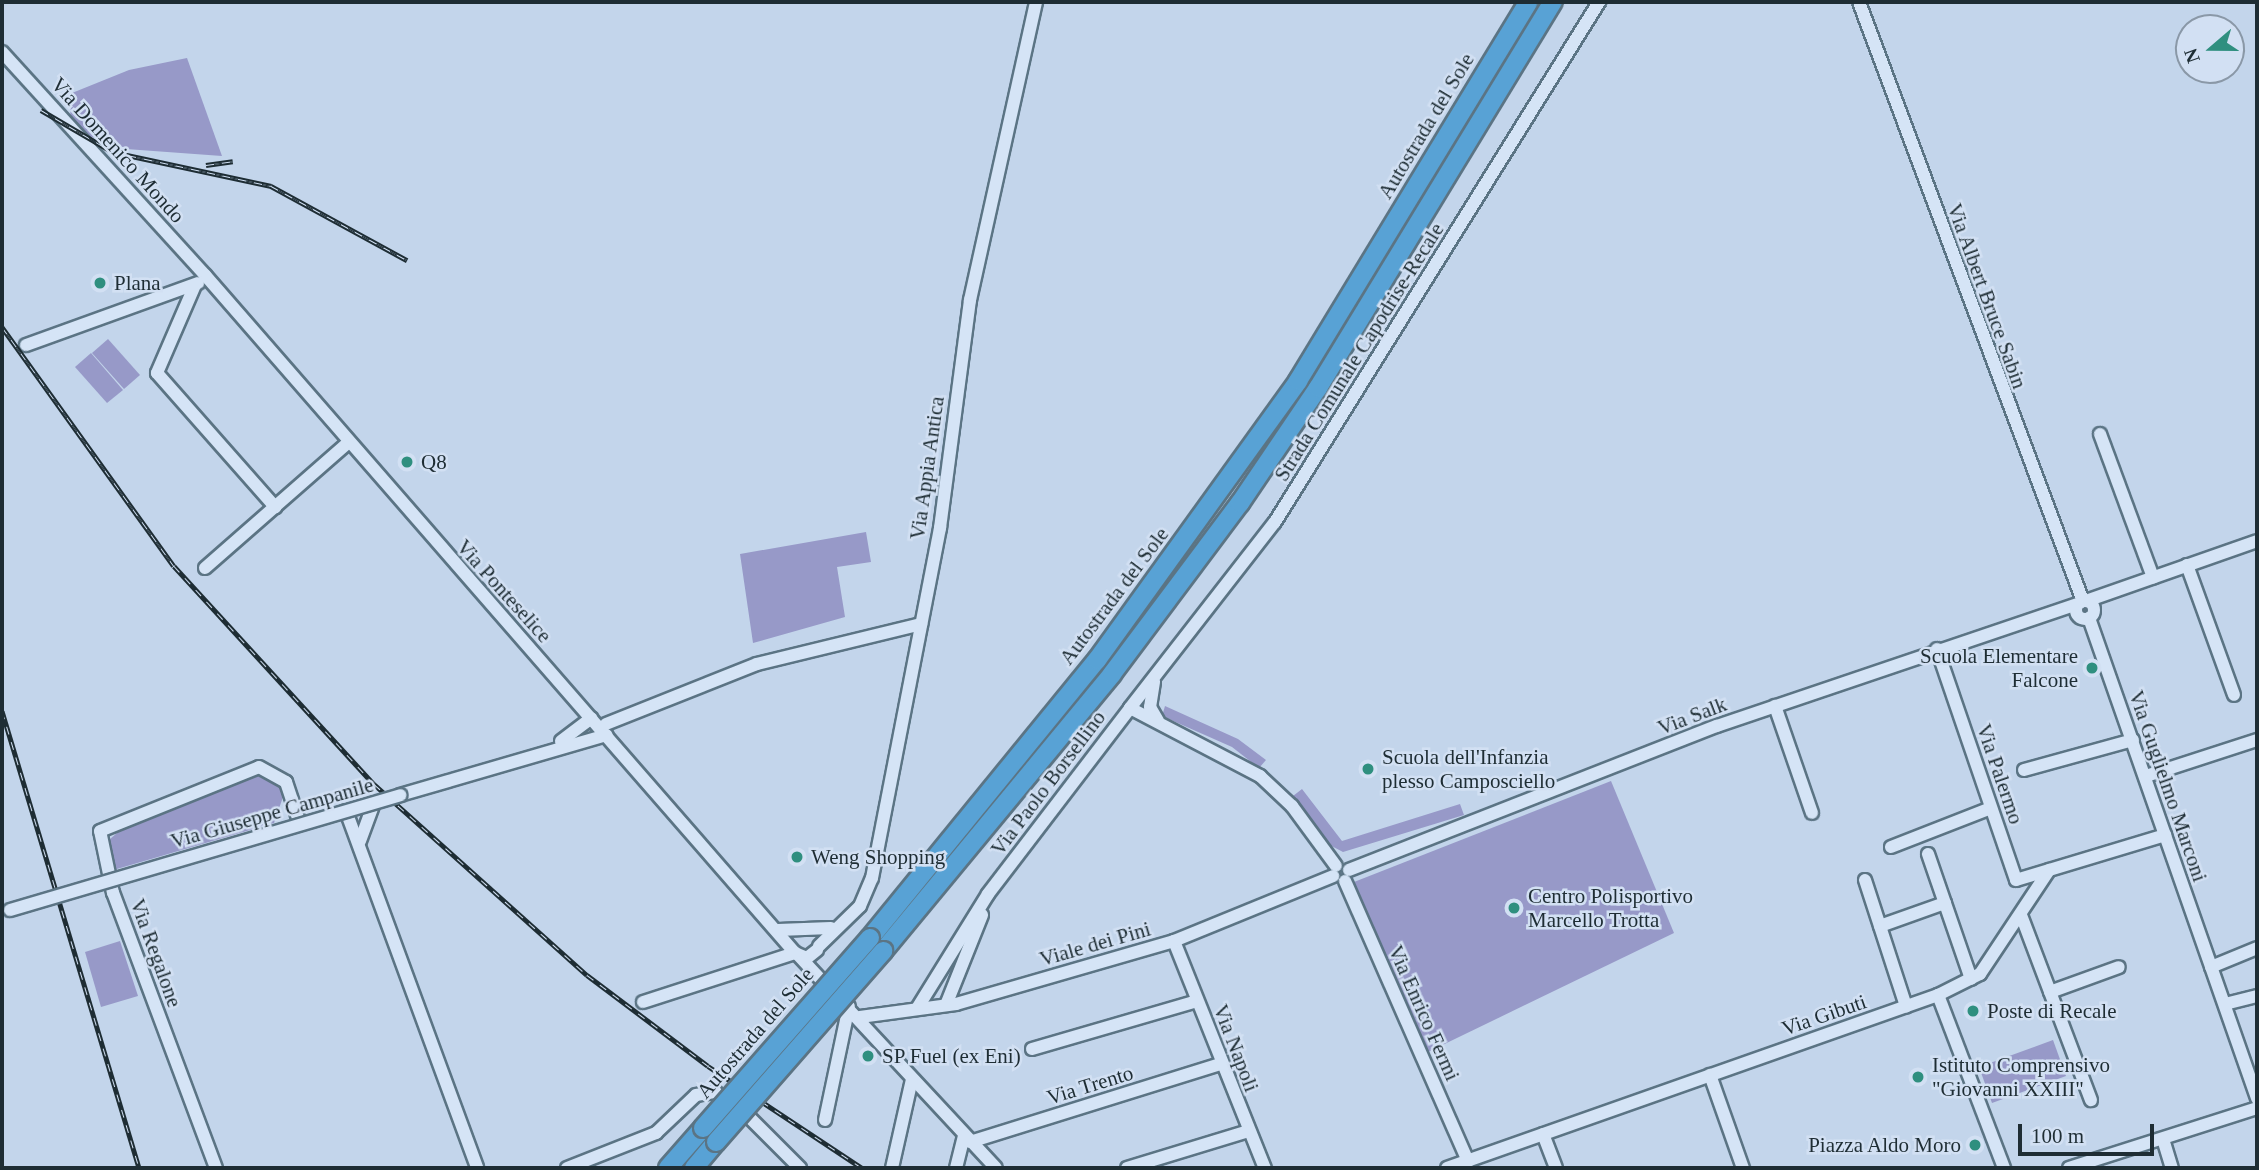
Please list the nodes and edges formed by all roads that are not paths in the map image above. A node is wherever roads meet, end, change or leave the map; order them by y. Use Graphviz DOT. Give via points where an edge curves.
graph roads {
  1 [pos="1036,2"];
  2 [pos="1528,2"];
  3 [pos="1553,2"];
  4 [pos="1599,2"];
  5 [pos="1859,2"];
  6 [pos="2,51"];
  7 [pos="205,275"];
  8 [pos="195,285"];
  9 [pos="26,345"];
  10 [pos="2100,434"];
  11 [pos="348,443"];
  12 [pos="275,507"];
  13 [pos="2257,541"];
  14 [pos="2187,565"];
  15 [pos="205,568"];
  16 [pos="2153,577"];
  17 [pos="2085,609"];
  18 [pos="921,624"];
  19 [pos="1937,649"];
  20 [pos="1156,675"];
  21 [pos="2234,695"];
  22 [pos="1774,706"];
  23 [pos="1130,708"];
  24 [pos="591,718"];
  25 [pos="1158,721"];
  26 [pos="606,729"];
  27 [pos="2133,740"];
  28 [pos="2257,740"];
  29 [pos="551,746"];
  30 [pos="2024,770"];
  31 [pos="2146,776"];
  32 [pos="374,803"];
  33 [pos="1992,808"];
  34 [pos="346,811"];
  35 [pos="1812,813"];
  36 [pos="300,824"];
  37 [pos="2165,835"];
  38 [pos="1891,847"];
  39 [pos="361,852"];
  40 [pos="1928,854"];
  41 [pos="2049,870"];
  42 [pos="1341,873"];
  43 [pos="1865,880"];
  44 [pos="988,894"];
  45 [pos="1945,903"];
  46 [pos="6,911"];
  47 [pos="2021,915"];
  48 [pos="1880,926"];
  49 [pos="835,927"];
  50 [pos="778,930"];
  51 [pos="805,931"];
  52 [pos="1174,941"];
  53 [pos="818,948"];
  54 [pos="2257,948"];
  55 [pos="795,953"];
  56 [pos="2119,967"];
  57 [pos="2211,967"];
  58 [pos="817,972"];
  59 [pos="1971,979"];
  60 [pos="2050,992"];
  61 [pos="1938,995"];
  62 [pos="2257,996"];
  63 [pos="1197,1001"];
  64 [pos="643,1002"];
  65 [pos="2225,1004"];
  66 [pos="946,1005"];
  67 [pos="849,1006"];
  68 [pos="1906,1006"];
  69 [pos="918,1007"];
  70 [pos="860,1017"];
  71 [pos="1032,1049"];
  72 [pos="1221,1064"];
  73 [pos="1710,1075"];
  74 [pos="912,1079"];
  75 [pos="716,1092"];
  76 [pos="2257,1098"];
  77 [pos="2091,1100"];
  78 [pos="2257,1108"];
  79 [pos="750,1118"];
  80 [pos="825,1120"];
  81 [pos="1249,1131"];
  82 [pos="1543,1134"];
  83 [pos="967,1139"];
  84 [pos="2163,1139"];
  85 [pos="1468,1161"];
  86 [pos="216,1168"];
  87 [pos="477,1168"];
  88 [pos="568,1168"];
  89 [pos="668,1168"];
  90 [pos="694,1168"];
  91 [pos="800,1168"];
  92 [pos="892,1168"];
  93 [pos="956,1168"];
  94 [pos="996,1168"];
  95 [pos="1127,1168"];
  96 [pos="1265,1168"];
  97 [pos="1447,1168"];
  98 [pos="1556,1168"];
  99 [pos="1743,1168"];
  100 [pos="2004,1168"];
  101 [pos="2069,1168"];
  102 [pos="2172,1168"];
  1 -- 18 [label="street, Via Appia Antica" via="970,300"];
  2 -- 89 [label="highway, Autostrada del Sole, bridge" via="1290,391 1097,660 870,938"];
  3 -- 90 [label="highway, Autostrada del Sole, bridge" via="1318,388 1240,503 1112,674 883,951"];
  4 -- 20 [label="street, Strada Comunale Capodrise-Recale" via="1275,522"];
  5 -- 17 [label="street, Via Albert Bruce Sabin"];
  6 -- 7 [label="street, Via Domenico Mondo"];
  7 -- 8 [label="street"];
  7 -- 11 [label="street, Via Ponteselice"];
  8 -- 9 [label="street"];
  8 -- 12 [label="street" via="157,373"];
  10 -- 16 [label="street"];
  11 -- 12 [label="street"];
  11 -- 24 [label="street, Via Ponteselice"];
  12 -- 15 [label="street"];
  13 -- 14 [label="street, Via Salk"];
  14 -- 16 [label="street, Via Salk"];
  14 -- 21 [label="street"];
  16 -- 17 [label="street, Via Salk"];
  17 -- 19 [label="street, Via Salk"];
  17 -- 27 [label="street, Via Guglielmo Marconi"];
  18 -- 26 [label="street, Via Giuseppe Campanile" via="757,664"];
  18 -- 49 [label="street, Via Appia Antica" via="872,878 859,906"];
  19 -- 22 [label="street, Via Salk"];
  19 -- 33 [label="street, Via Palermo"];
  20 -- 23 [label="street, Strada Comunale Capodrise-Recale"];
  20 -- 25 [label="street" via="1150,707"];
  22 -- 35 [label="street"];
  22 -- 42 [label="street, Via Salk"];
  23 -- 25 [label="street, Via Paolo Borsellino"];
  23 -- 44 [label="street, Via Paolo Borsellino"];
  24 -- 26 [label="street, Via Ponteselice"];
  24 -- 29 [label="street, Via Giuseppe Campanile"];
  25 -- 42 [label="street, Via Paolo Borsellino" via="1260,776 1292,806"];
  26 -- 29 [label="street, Via Giuseppe Campanile"];
  26 -- 50 [label="street, Via Ponteselice"];
  27 -- 30 [label="street"];
  27 -- 31 [label="street, Via Guglielmo Marconi"];
  28 -- 31 [label="street"];
  29 -- 32 [label="street, Via Giuseppe Campanile, bridge"];
  31 -- 37 [label="street, Via Guglielmo Marconi"];
  32 -- 34 [label="street, Via Giuseppe Campanile, bridge"];
  32 -- 39 [label="street" via="362,821"];
  33 -- 38 [label="street"];
  33 -- 41 [label="street, Via Palermo" via="2016,880"];
  34 -- 36 [label="street, Via Giuseppe Campanile, bridge"];
  34 -- 39 [label="street"];
  36 -- 46 [label="street, Via Giuseppe Campanile, bridge"];
  36 -- 86 [label="street, Via Regalone" via="286,782 266,768 181,795 102,828 100,851"];
  37 -- 41 [label="street"];
  37 -- 57 [label="street, Via Guglielmo Marconi"];
  39 -- 87 [label="street"];
  40 -- 45 [label="street"];
  41 -- 47 [label="street, Via Gibuti"];
  42 -- 52 [label="street, Viale dei Pini"];
  42 -- 85 [label="street, Via Enrico Fermi"];
  43 -- 48 [label="street"];
  44 -- 66 [label="street, Via Paolo Borsellino"];
  44 -- 69 [label="street, Via Paolo Borsellino"];
  45 -- 48 [label="street"];
  45 -- 59 [label="street"];
  47 -- 59 [label="street, Via Gibuti" via="1995,956"];
  47 -- 60 [label="street"];
  48 -- 68 [label="street"];
  49 -- 51 [label="street"];
  49 -- 53 [label="street, Via Appia Antica"];
  50 -- 51 [label="street"];
  50 -- 55 [label="street, Via Ponteselice"];
  51 -- 53 [label="street"];
  51 -- 55 [label="street"];
  52 -- 63 [label="street, Via Napoli"];
  52 -- 66 [label="street, Viale dei Pini"];
  53 -- 55 [label="street"];
  53 -- 58 [label="street"];
  54 -- 57 [label="street"];
  55 -- 58 [label="street, Via Ponteselice"];
  55 -- 64 [label="street"];
  56 -- 60 [label="street"];
  57 -- 65 [label="street, Via Guglielmo Marconi"];
  58 -- 67 [label="street, Via Ponteselice"];
  59 -- 61 [label="street, Via Gibuti"];
  60 -- 77 [label="street"];
  61 -- 68 [label="street, Via Gibuti"];
  61 -- 100 [label="street"];
  62 -- 65 [label="street"];
  63 -- 71 [label="street"];
  63 -- 72 [label="street, Via Napoli"];
  65 -- 76 [label="street, Via Guglielmo Marconi"];
  66 -- 69 [label="street, Viale dei Pini"];
  67 -- 70 [label="street, Via Ponteselice"];
  67 -- 80 [label="street"];
  68 -- 73 [label="street, Via Gibuti"];
  69 -- 70 [label="street, Viale dei Pini"];
  70 -- 74 [label="street, Via Ponteselice"];
  72 -- 81 [label="street, Via Napoli"];
  72 -- 83 [label="street, Via Trento"];
  73 -- 82 [label="street, Via Gibuti"];
  73 -- 99 [label="street"];
  74 -- 83 [label="street, Via Ponteselice"];
  74 -- 92 [label="street"];
  75 -- 88 [label="street" via="696,1094 656,1133"];
  78 -- 84 [label="street"];
  79 -- 91 [label="street"];
  81 -- 95 [label="street"];
  81 -- 96 [label="street, Via Napoli"];
  82 -- 85 [label="street, Via Gibuti"];
  82 -- 98 [label="street"];
  83 -- 93 [label="street"];
  83 -- 94 [label="street, Via Ponteselice"];
  84 -- 101 [label="street"];
  84 -- 102 [label="street"];
  85 -- 97 [label="street, Via Gibuti"];
}
